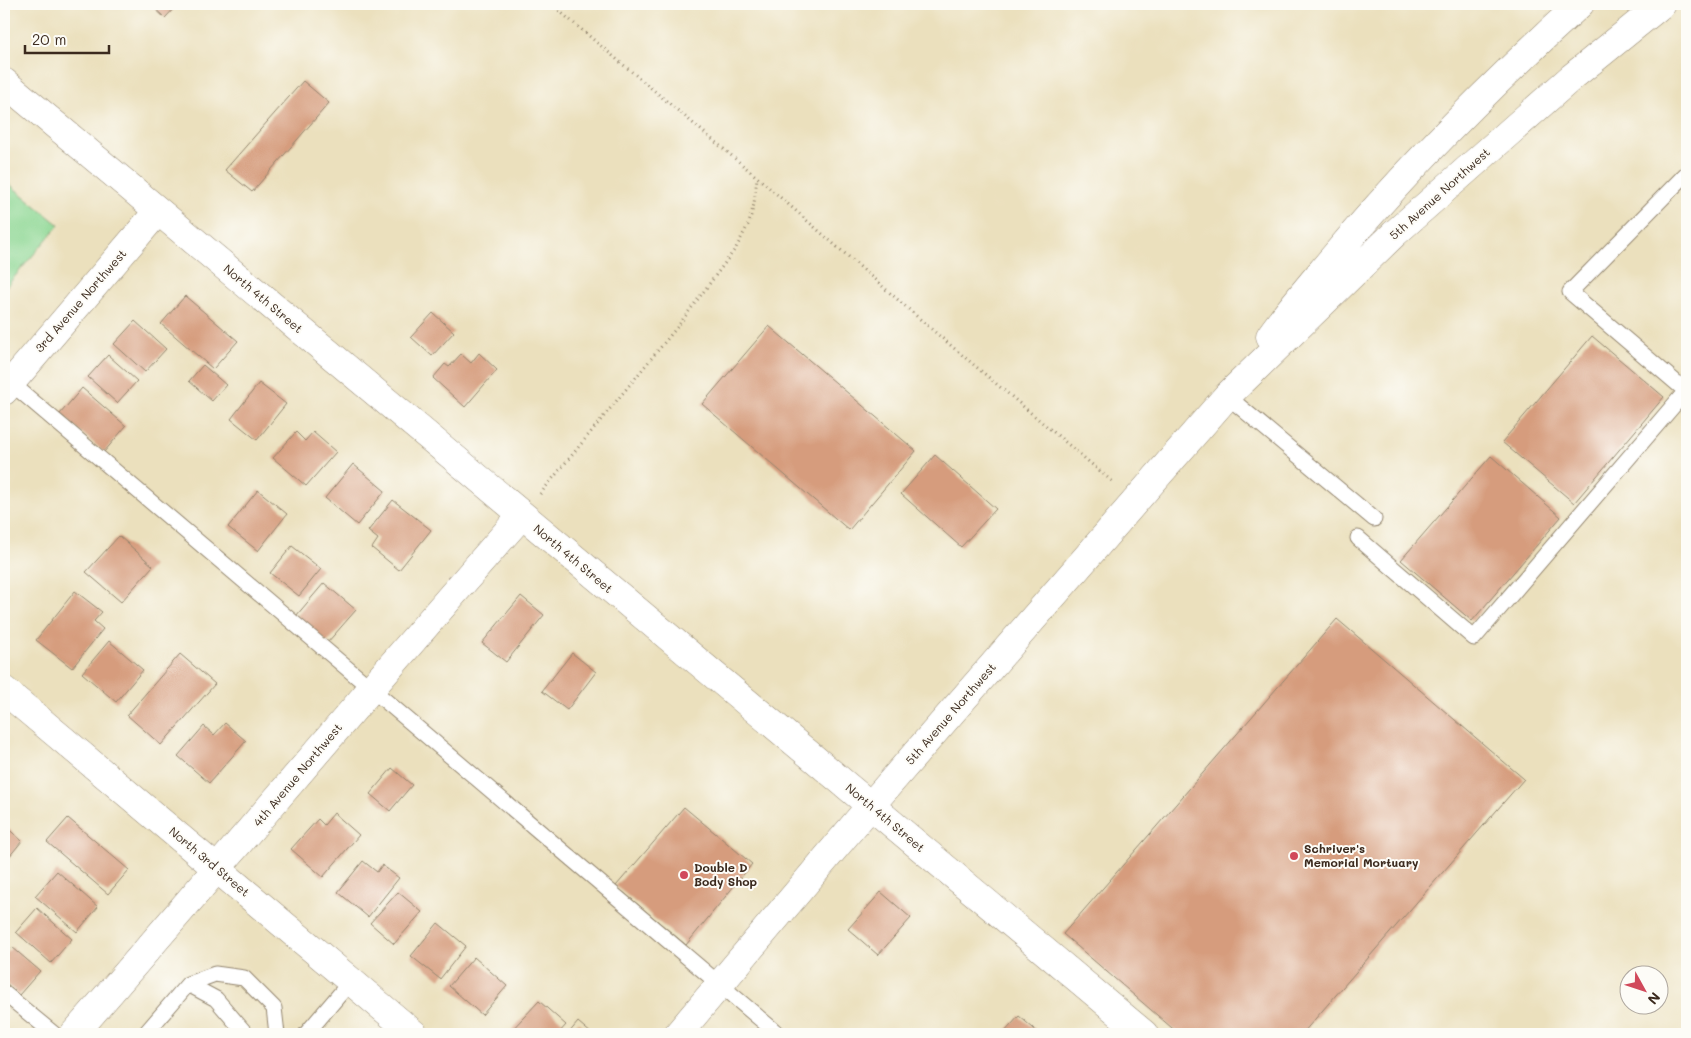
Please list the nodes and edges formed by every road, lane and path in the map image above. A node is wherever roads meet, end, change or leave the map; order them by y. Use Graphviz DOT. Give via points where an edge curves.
graph roads {
  1 [pos="551,4"];
  2 [pos="1580,4"];
  3 [pos="1662,4"];
  4 [pos="4,82"];
  5 [pos="1687,173"];
  6 [pos="757,177"];
  7 [pos="158,211"];
  8 [pos="7,387"];
  9 [pos="1227,396"];
  10 [pos="1136,501"];
  11 [pos="522,516"];
  12 [pos="1374,520"];
  13 [pos="1358,538"];
  14 [pos="370,689"];
  15 [pos="4,690"];
  16 [pos="870,806"];
  17 [pos="218,869"];
  18 [pos="351,981"];
  19 [pos="188,984"];
  20 [pos="720,985"];
  21 [pos="4,993"];
  22 [pos="54,1034"];
  23 [pos="74,1034"];
  24 [pos="146,1034"];
  25 [pos="246,1034"];
  26 [pos="277,1034"];
  27 [pos="306,1034"];
  28 [pos="414,1034"];
  29 [pos="678,1034"];
  30 [pos="778,1034"];
  31 [pos="1144,1034"];
  1 -- 6 [label="path"];
  2 -- 9 [label="street, 5th Avenue Northwest" via="1448,129 1361,224 1285,315"];
  3 -- 9 [label="street, 5th Avenue Northwest" via="1572,77 1394,234"];
  4 -- 7 [label="street, North 4th Street"];
  5 -- 13 [label="lane" via="1570,292 1686,391 1474,638"];
  6 -- 10 [label="path" via="936,334"];
  6 -- 11 [label="path" via="749,223 736,248 678,326"];
  7 -- 8 [label="street, 3rd Avenue Northwest"];
  7 -- 11 [label="street, North 4th Street"];
  8 -- 14 [label="lane"];
  9 -- 10 [label="street, 5th Avenue Northwest"];
  9 -- 12 [label="lane"];
  10 -- 16 [label="street, 5th Avenue Northwest"];
  11 -- 14 [label="street, 4th Avenue Northwest"];
  11 -- 16 [label="street, North 4th Street"];
  14 -- 17 [label="street, 4th Avenue Northwest"];
  14 -- 20 [label="lane"];
  15 -- 17 [label="street, North 3rd Street"];
  16 -- 20 [label="street, 5th Avenue Northwest"];
  16 -- 31 [label="street, North 4th Street"];
  17 -- 18 [label="street, North 3rd Street"];
  17 -- 23 [label="street, 4th Avenue Northwest"];
  18 -- 27 [label="lane"];
  18 -- 28 [label="street, North 3rd Street"];
  19 -- 24 [label="lane"];
  19 -- 25 [label="lane" via="216,999"];
  19 -- 26 [label="lane" via="215,974 244,978 274,1008"];
  20 -- 29 [label="street, 5th Avenue Northwest"];
  20 -- 30 [label="lane"];
  21 -- 22 [label="lane"];
}
